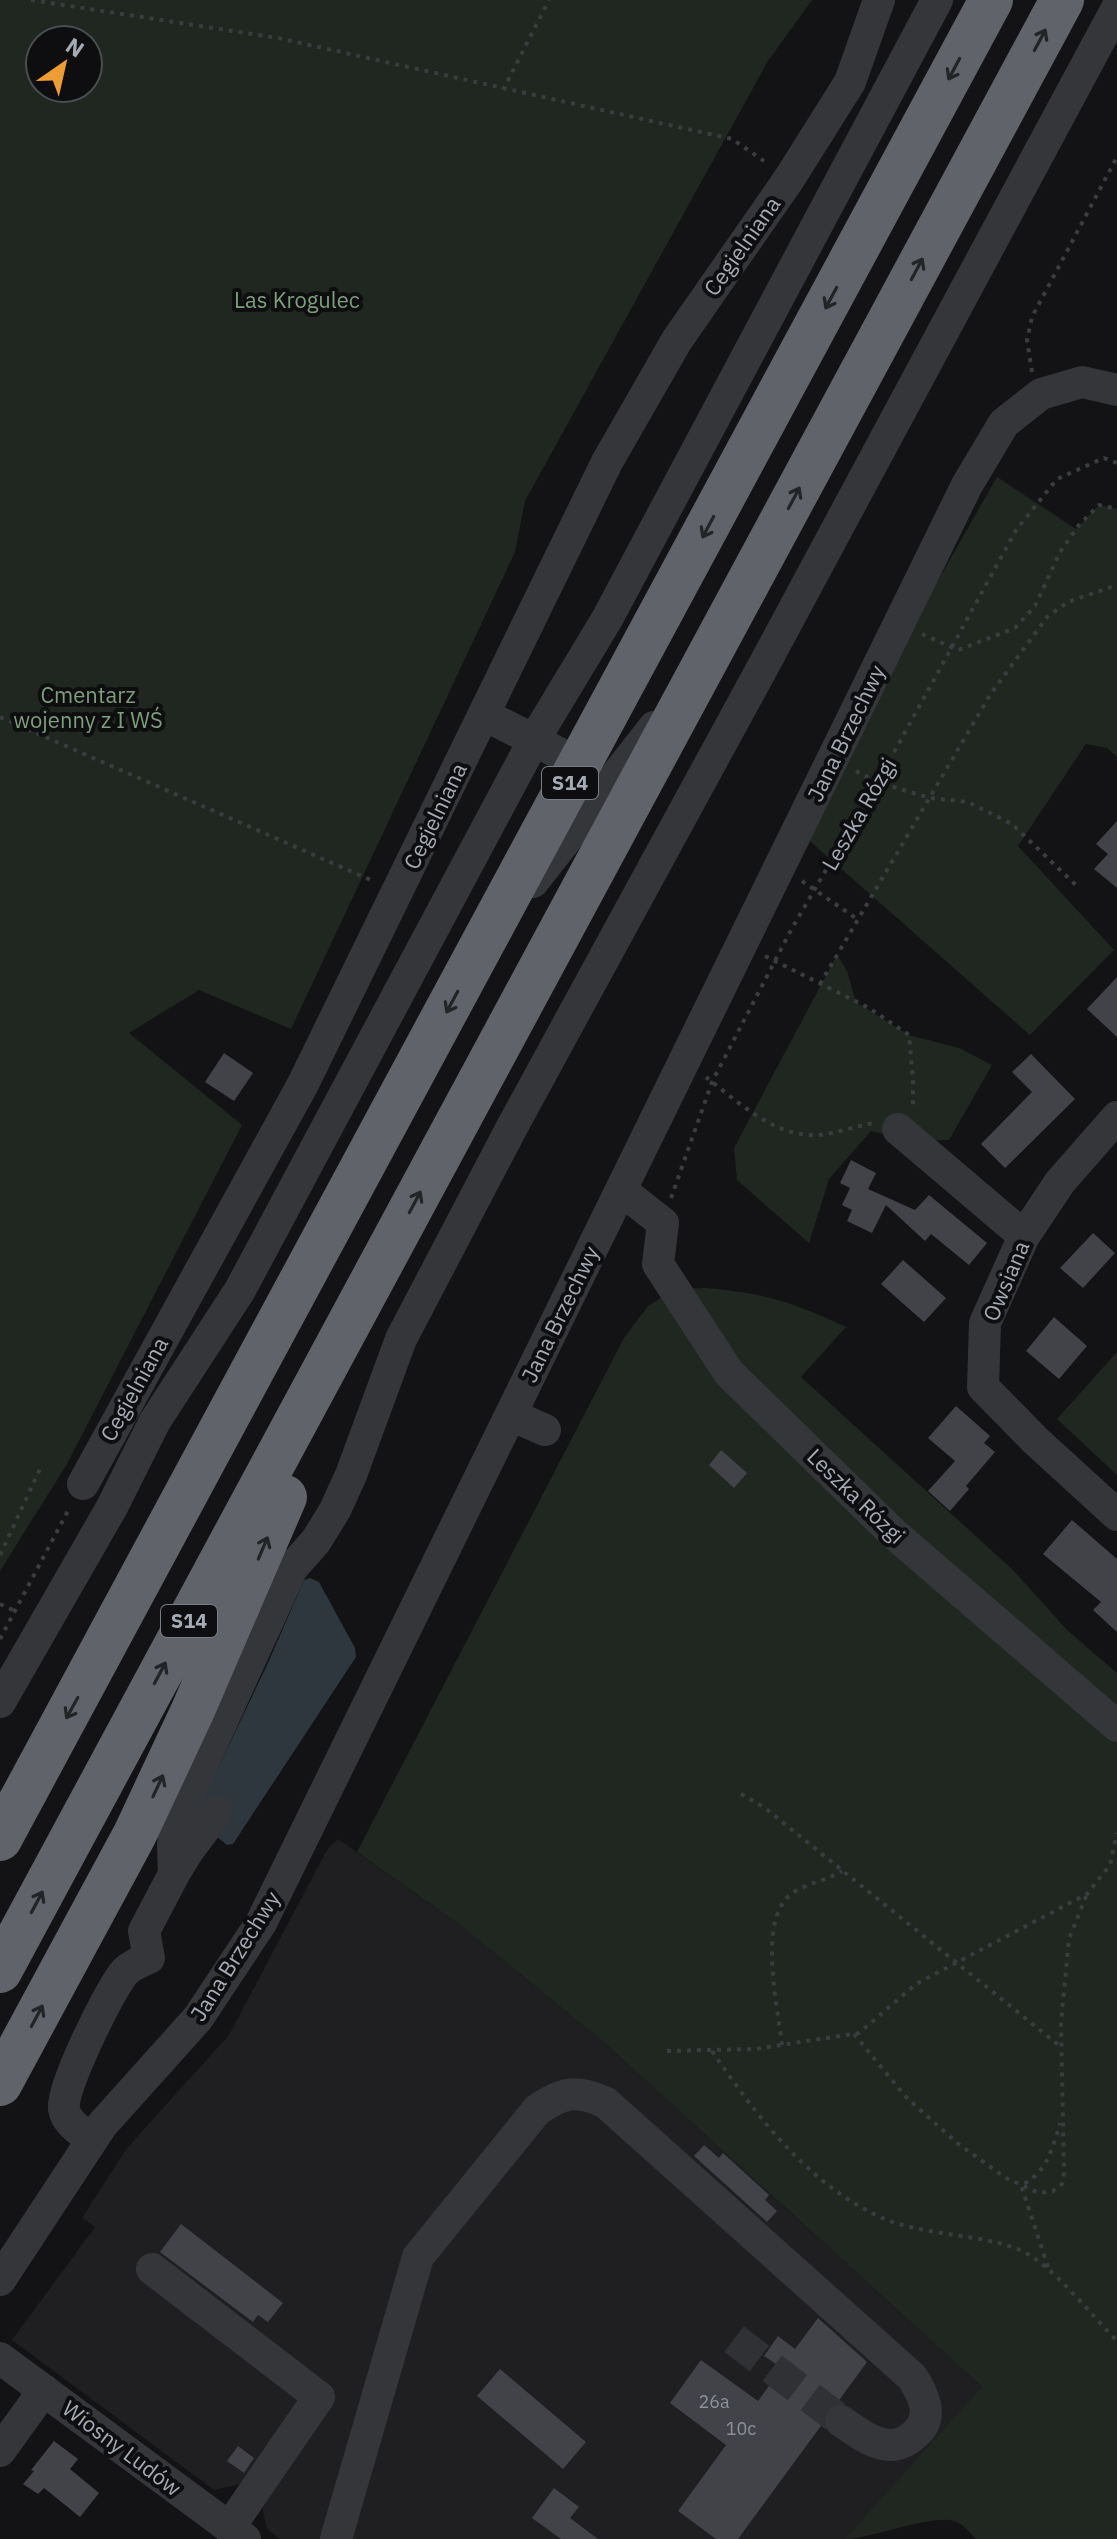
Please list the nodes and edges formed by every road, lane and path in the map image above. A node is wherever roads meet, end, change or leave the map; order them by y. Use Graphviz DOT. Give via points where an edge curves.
graph roads {
  1 [pos="31,0"];
  2 [pos="549,0"];
  3 [pos="879,0"];
  4 [pos="937,0"];
  5 [pos="991,0"];
  6 [pos="1062,0"];
  7 [pos="1117,8"];
  8 [pos="503,90"];
  9 [pos="1117,157"];
  10 [pos="789,179"];
  11 [pos="1117,390"];
  12 [pos="1041,394"];
  13 [pos="1117,463"];
  14 [pos="1117,509"];
  15 [pos="1117,585"];
  16 [pos="899,624"];
  17 [pos="953,647"];
  18 [pos="708,658"];
  19 [pos="485,715"];
  20 [pos="0,717"];
  21 [pos="534,740"];
  22 [pos="833,758"];
  23 [pos="877,782"];
  24 [pos="587,784"];
  25 [pos="930,798"];
  26 [pos="780,867"];
  27 [pos="815,888"];
  28 [pos="1079,888"];
  29 [pos="397,892"];
  30 [pos="858,920"];
  31 [pos="742,943"];
  32 [pos="775,962"];
  33 [pos="535,978"];
  34 [pos="820,984"];
  35 [pos="685,1061"];
  36 [pos="712,1082"];
  37 [pos="1117,1117"];
  38 [pos="905,1135"];
  39 [pos="621,1190"];
  40 [pos="663,1223"];
  41 [pos="1024,1236"];
  42 [pos="378,1270"];
  43 [pos="511,1415"];
  44 [pos="545,1430"];
  45 [pos="40,1469"];
  46 [pos="83,1484"];
  47 [pos="1117,1515"];
  48 [pos="0,1555"];
  49 [pos="0,1604"];
  50 [pos="15,1611"];
  51 [pos="0,1639"];
  52 [pos="0,1702"];
  53 [pos="1117,1726"];
  54 [pos="741,1794"];
  55 [pos="218,1811"];
  56 [pos="1117,1833"];
  57 [pos="0,1839"];
  58 [pos="842,1871"];
  59 [pos="174,1874"];
  60 [pos="1087,1894"];
  61 [pos="957,1962"];
  62 [pos="0,1971"];
  63 [pos="854,2034"];
  64 [pos="782,2045"];
  65 [pos="1061,2047"];
  66 [pos="667,2051"];
  67 [pos="712,2051"];
  68 [pos="0,2084"];
  69 [pos="1062,2117"];
  70 [pos="92,2140"];
  71 [pos="1021,2185"];
  72 [pos="152,2269"];
  73 [pos="1050,2272"];
  74 [pos="0,2280"];
  75 [pos="1117,2341"];
  76 [pos="5,2372"];
  77 [pos="44,2390"];
  78 [pos="841,2421"];
  79 [pos="0,2451"];
  80 [pos="237,2533"];
  81 [pos="336,2539"];
  1 -- 8 [label="path" via="278,38"];
  2 -- 8 [label="path"];
  3 -- 10 [label="street, Cegielniana" via="850,82"];
  4 -- 21 [label="street" via="607,619"];
  5 -- 24 [label="highway, S14, one-way" via="653,628"];
  18 -- 6 [label="highway, S14, one-way"];
  7 -- 59 [label="street" via="401,1339 335,1510 292,1568 175,1824"];
  8 -- 10 [label="path" via="732,139"];
  9 -- 12 [label="path" via="1032,317 1027,340"];
  10 -- 19 [label="street, Cegielniana" via="677,340 607,462"];
  11 -- 12 [label="street, Jana Brzechwy" via="1082,382"];
  12 -- 16 [label="street, Jana Brzechwy" via="1004,423 967,485"];
  13 -- 17 [label="path, Leszka Rózgi" via="1104,458 1057,479 1016,530"];
  14 -- 17 [label="path" via="1099,505 1079,525 1035,606 1015,628 958,650"];
  15 -- 25 [label="path" via="1068,602 1047,617 990,695"];
  16 -- 17 [label="path"];
  16 -- 22 [label="street, Jana Brzechwy"];
  17 -- 23 [label="path, Leszka Rózgi"];
  18 -- 24 [label="street"];
  18 -- 33 [label="highway, S14"];
  19 -- 21 [label="street"];
  19 -- 29 [label="street, Cegielniana"];
  20 -- 29 [label="path"];
  21 -- 24 [label="street"];
  21 -- 52 [label="street" via="240,1290 155,1421"];
  22 -- 23 [label="path"];
  22 -- 26 [label="street, Jana Brzechwy"];
  23 -- 25 [label="path"];
  23 -- 27 [label="path, Leszka Rózgi"];
  24 -- 33 [label="street"];
  24 -- 57 [label="highway, S14, one-way" via="480,950"];
  25 -- 28 [label="path" via="968,802 1012,824"];
  25 -- 30 [label="path"];
  26 -- 27 [label="path"];
  26 -- 31 [label="street, Jana Brzechwy"];
  27 -- 30 [label="path"];
  27 -- 32 [label="path, Leszka Rózgi"];
  29 -- 46 [label="street, Cegielniana" via="303,1084"];
  30 -- 34 [label="path"];
  31 -- 32 [label="path"];
  31 -- 35 [label="street, Jana Brzechwy"];
  32 -- 34 [label="path"];
  32 -- 36 [label="path, Leszka Rózgi"];
  42 -- 33 [label="highway, S14, one-way"];
  34 -- 38 [label="path" via="909,1035 913,1080"];
  35 -- 36 [label="path"];
  35 -- 39 [label="street, Jana Brzechwy"];
  36 -- 38 [label="path" via="762,1120 796,1135 877,1123"];
  36 -- 40 [label="path, Leszka Rózgi"];
  37 -- 41 [label="street, Owsiana" via="1060,1182"];
  38 -- 41 [label="street"];
  39 -- 40 [label="street"];
  39 -- 43 [label="street, Jana Brzechwy"];
  40 -- 53 [label="street, Leszka Rózgi" via="658,1264 729,1373 893,1533"];
  41 -- 47 [label="street, Owsiana" via="985,1323 983,1387"];
  62 -- 42 [label="highway, S14, one-way"];
  68 -- 42 [label="highway, one-way" via="135,1834 193,1710"];
  43 -- 44 [label="street"];
  43 -- 70 [label="street, Jana Brzechwy" via="261,1923 198,2018"];
  45 -- 48 [label="path"];
  46 -- 50 [label="path"];
  49 -- 50 [label="path"];
  50 -- 51 [label="path"];
  54 -- 58 [label="path"];
  55 -- 59 [label="street"];
  56 -- 60 [label="path" via="1110,1865"];
  58 -- 61 [label="path"];
  58 -- 64 [label="path" via="789,1896 778,1916 771,1960"];
  59 -- 70 [label="street" via="144,1931 149,1958 124,1971 64,2100 73,2126"];
  60 -- 61 [label="path"];
  60 -- 65 [label="path" via="1069,1939"];
  61 -- 63 [label="path" via="916,1984"];
  61 -- 65 [label="path"];
  63 -- 64 [label="path"];
  63 -- 71 [label="path" via="906,2097 957,2143"];
  64 -- 67 [label="path"];
  65 -- 69 [label="path"];
  66 -- 67 [label="path"];
  67 -- 73 [label="path" via="751,2108 836,2191 893,2222 1021,2251"];
  69 -- 71 [label="path" via="1041,2171"];
  69 -- 71 [label="path" via="1062,2184 1039,2193"];
  70 -- 74 [label="street, Jana Brzechwy"];
  71 -- 73 [label="path"];
  72 -- 80 [label="street" via="319,2397"];
  73 -- 75 [label="path"];
  76 -- 77 [label="street, Wiosny Ludów"];
  77 -- 79 [label="street"];
  77 -- 80 [label="street, Wiosny Ludów"];
  78 -- 81 [label="street" via="874,2441 908,2441 926,2415 924,2395 912,2377 606,2103 588,2094 569,2094 537,2110 418,2257"];
}
